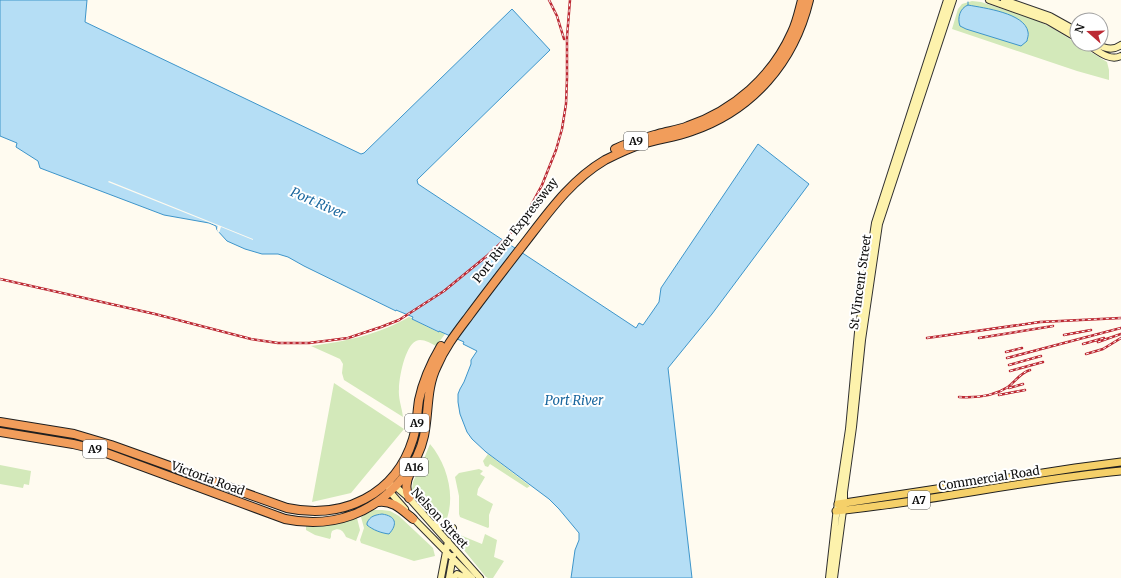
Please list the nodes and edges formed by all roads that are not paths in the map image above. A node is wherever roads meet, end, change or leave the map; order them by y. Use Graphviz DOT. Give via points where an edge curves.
graph roads {
  1 [pos="802,0"];
  2 [pos="809,0"];
  3 [pos="989,0"];
  4 [pos="1004,0"];
  5 [pos="949,2"];
  6 [pos="1069,27"];
  7 [pos="1069,33"];
  8 [pos="1121,45"];
  9 [pos="1109,49"];
  10 [pos="1101,52"];
  11 [pos="1121,56"];
  12 [pos="546,213"];
  13 [pos="436,360"];
  14 [pos="0,422"];
  15 [pos="0,432"];
  16 [pos="74,434"];
  17 [pos="424,436"];
  18 [pos="73,444"];
  19 [pos="1121,462"];
  20 [pos="1121,471"];
  21 [pos="1050,476"];
  22 [pos="387,483"];
  23 [pos="395,487"];
  24 [pos="408,498"];
  25 [pos="378,502"];
  26 [pos="840,507"];
  27 [pos="413,519"];
  28 [pos="432,523"];
  29 [pos="452,528"];
  30 [pos="448,542"];
  31 [pos="454,548"];
  32 [pos="446,552"];
  33 [pos="452,559"];
  34 [pos="441,578"];
  35 [pos="449,578"];
  36 [pos="453,578"];
  37 [pos="466,578"];
  38 [pos="472,578"];
  39 [pos="480,578"];
  40 [pos="829,578"];
  41 [pos="834,578"];
  1 -- 12 [label="highway, Port River Expressway / A9" via="792,32 780,55 771,69 744,95 709,118 687,127 625,144 602,156 580,171 559,192"];
  2 -- 12 [label="highway, Port River Expressway / A9" via="797,37 787,56 775,73 748,100 708,125 641,144 604,161 584,174"];
  3 -- 7 [label="main road" via="1048,21"];
  4 -- 6 [label="main road" via="1050,16"];
  5 -- 26 [label="main road, St Vincent Street" via="875,223 858,332"];
  8 -- 9 [label="main road"];
  10 -- 11 [label="main road" via="1109,57"];
  12 -- 13 [label="highway, Port River Expressway / A9" via="443,342"];
  13 -- 17 [label="highway, Port River Expressway / A9"];
  13 -- 22 [label="highway, Port River Expressway / A9" via="428,370 422,390 410,448"];
  14 -- 16 [label="highway, A9"];
  15 -- 18 [label="highway, Victoria Road / A9"];
  16 -- 18 [label="highway"];
  16 -- 22 [label="highway, Victoria Road / A9" via="112,445 287,508 304,511 328,511 351,505 370,496"];
  17 -- 23 [label="highway, Port River Expressway / A9" via="415,460"];
  17 -- 24 [label="highway, A16" via="423,448 407,481"];
  18 -- 25 [label="highway, Victoria Road / A9" via="98,450 294,521 340,519 361,512"];
  19 -- 21 [label="main road, Commercial Road / A7" via="1075,468"];
  20 -- 21 [label="main road, Commercial Road / A7"];
  21 -- 26 [label="main road, Commercial Road / A7"];
  22 -- 23 [label="main road, Nelson Street / A16"];
  23 -- 24 [label="main road, Nelson Street / A16"];
  23 -- 25 [label="highway, Victoria Road / A9"];
  23 -- 27 [label="main road, Nelson Street / A16"];
  24 -- 28 [label="main road, Nelson Street / A16"];
  25 -- 27 [label="highway, A16" via="386,501 395,505"];
  26 -- 40 [label="main road, St Vincent Street"];
  26 -- 41 [label="main road, St Vincent Street"];
  27 -- 32 [label="main road, Nelson Street / A16"];
  28 -- 29 [label="main road"];
  28 -- 30 [label="main road, Nelson Street / A16"];
  30 -- 31 [label="main road, Nelson Street / A16"];
  30 -- 32 [label="main road"];
  31 -- 33 [label="main road"];
  31 -- 39 [label="main road, Nelson Street"];
  32 -- 33 [label="main road, Nelson Street / A16"];
  32 -- 34 [label="main road"];
  33 -- 35 [label="main road"];
  33 -- 38 [label="main road, Nelson Street"];
  36 -- 37 [label="main road" via="457,574"];
}
